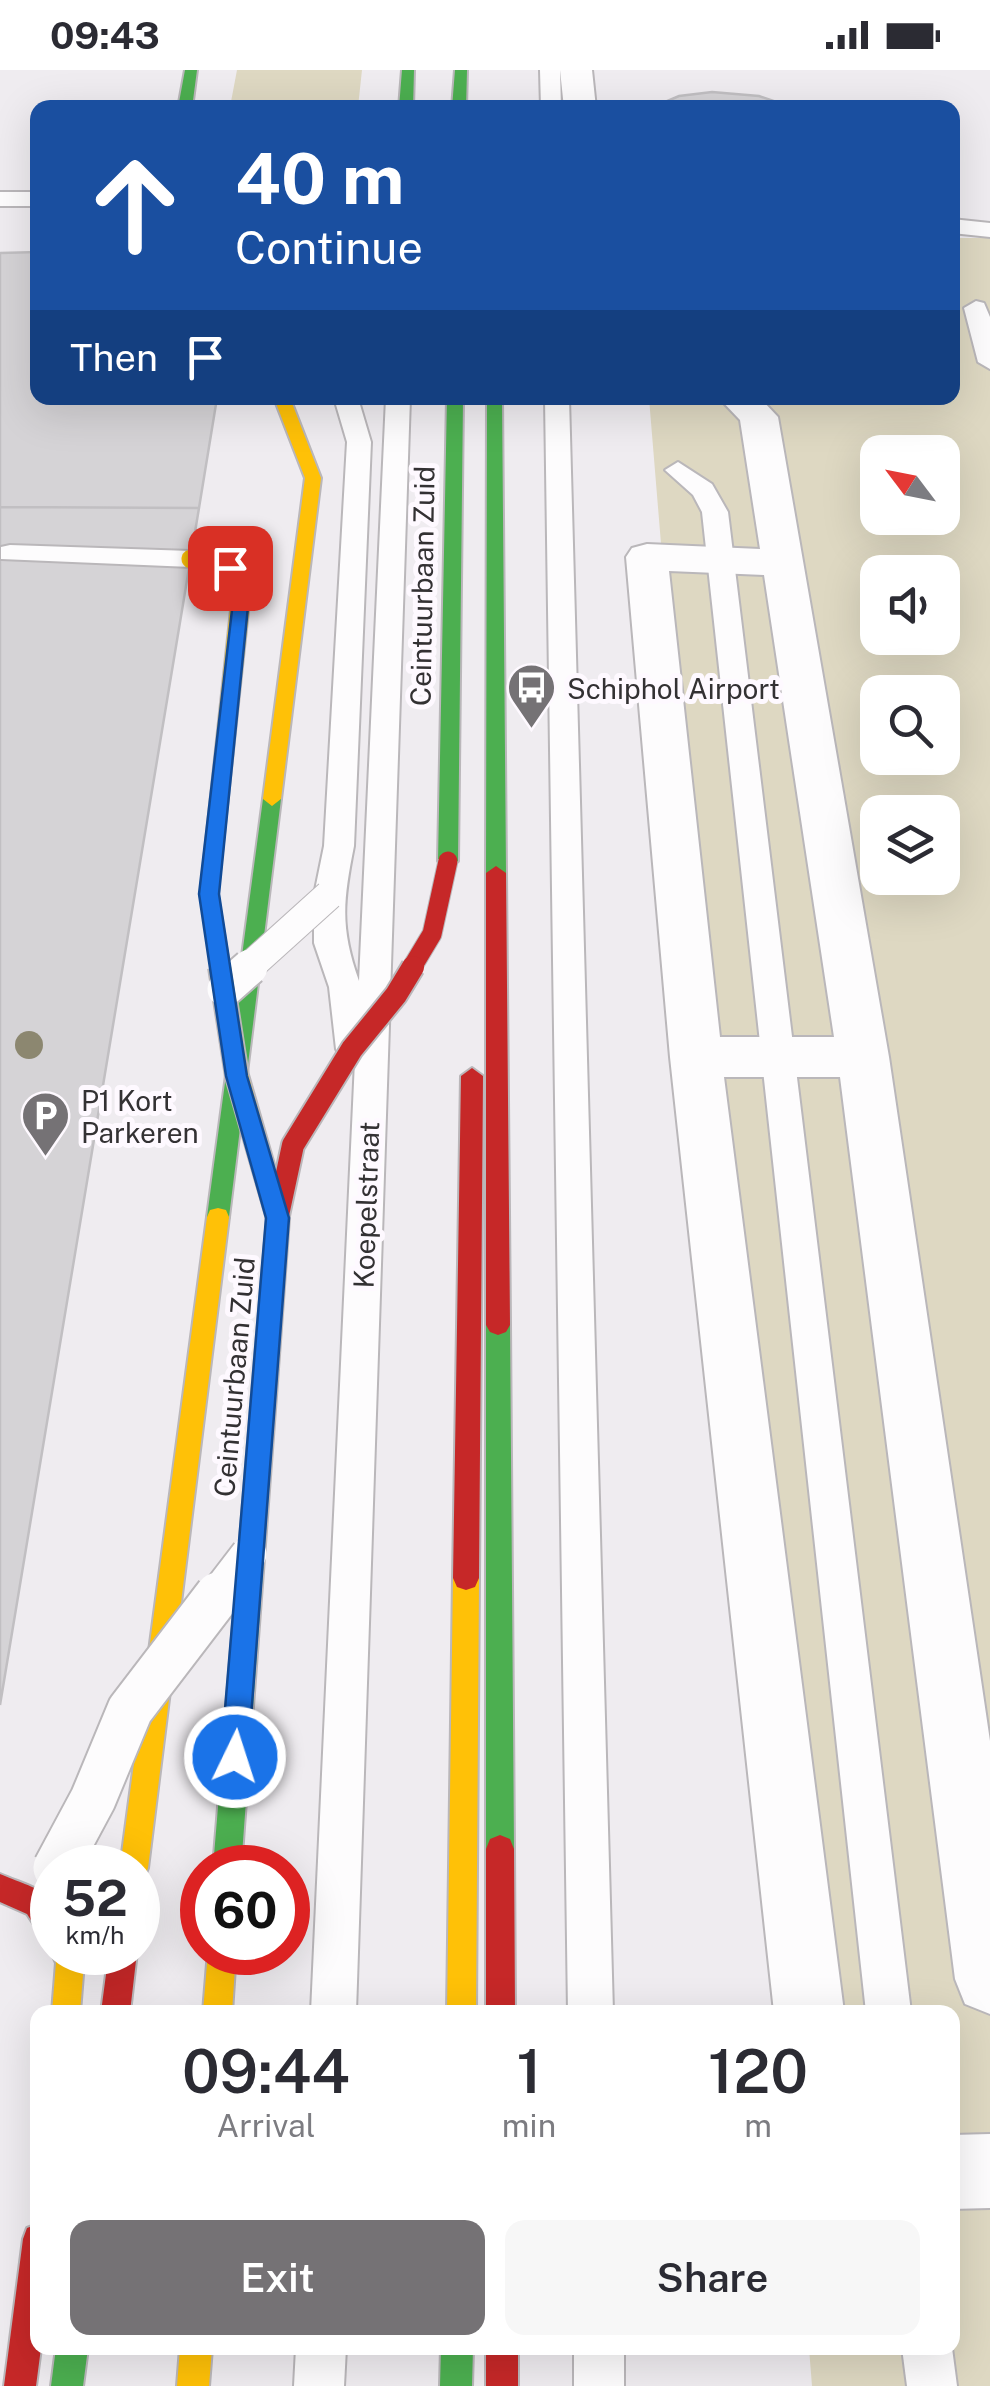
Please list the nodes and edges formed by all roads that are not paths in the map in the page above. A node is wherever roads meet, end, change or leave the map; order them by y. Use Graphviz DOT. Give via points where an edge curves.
graph roads {
  1 [pos="191,70"];
  2 [pos="408,70"];
  3 [pos="461,70"];
  4 [pos="550,70"];
  5 [pos="576,70"];
  6 [pos="187,100"];
  7 [pos="406,100"];
  8 [pos="460,100"];
  9 [pos="551,100"];
  10 [pos="579,100"];
  11 [pos="0,198"];
  12 [pos="30,199"];
  13 [pos="960,227"];
  14 [pos="990,230"];
  15 [pos="976,308"];
  16 [pos="990,362"];
  17 [pos="285,405"];
  18 [pos="348,405"];
  19 [pos="398,405"];
  20 [pos="455,405"];
  21 [pos="479,405"];
  22 [pos="494,405"];
  23 [pos="557,405"];
  24 [pos="746,405"];
  25 [pos="678,470"];
  26 [pos="10,553"];
  27 [pos="720,558"];
  28 [pos="191,559"];
  29 [pos="781,563"];
  30 [pos="328,895"];
  31 [pos="473,966"];
  32 [pos="226,989"];
  33 [pos="472,1045"];
  34 [pos="352,1049"];
  35 [pos="778,1055"];
  36 [pos="696,1057"];
  37 [pos="862,1058"];
  38 [pos="278,1218"];
  39 [pos="249,1554"];
  40 [pos="67,1845"];
  41 [pos="137,1845"];
  42 [pos="230,1845"];
  43 [pos="69,1975"];
  44 [pos="121,1975"];
  45 [pos="220,1975"];
  46 [pos="990,1978"];
  47 [pos="67,2005"];
  48 [pos="117,2005"];
  49 [pos="218,2005"];
  50 [pos="334,2005"];
  51 [pos="461,2005"];
  52 [pos="500,2005"];
  53 [pos="592,2005"];
  54 [pos="808,2005"];
  55 [pos="888,2005"];
  56 [pos="990,2171"];
  57 [pos="960,2172"];
  58 [pos="30,2304"];
  59 [pos="71,2355"];
  60 [pos="195,2355"];
  61 [pos="321,2355"];
  62 [pos="457,2355"];
  63 [pos="502,2355"];
  64 [pos="598,2355"];
  65 [pos="929,2355"];
  66 [pos="20,2386"];
  67 [pos="68,2386"];
  68 [pos="193,2386"];
  69 [pos="319,2386"];
  70 [pos="456,2386"];
  71 [pos="502,2386"];
  72 [pos="600,2386"];
  73 [pos="932,2386"];
  1 -- 6 [label="main road"];
  2 -- 7 [label="main road"];
  3 -- 8 [label="main road"];
  4 -- 9 [label="lane"];
  5 -- 10 [label="street"];
  11 -- 12 [label="lane"];
  13 -- 14 [label="lane"];
  15 -- 16 [label="lane"];
  17 -- 41 [label="main road" via="314,478"];
  18 -- 30 [label="lane" via="359,442 339,846"];
  19 -- 50 [label="lane, Koepelstraat"];
  20 -- 34 [label="main road, Ceintuurbaan Zuid, bridge" via="448,861 432,934 396,995"];
  21 -- 31 [label="main road"];
  22 -- 52 [label="main road"];
  23 -- 53 [label="lane"];
  24 -- 29 [label="street" via="759,417"];
  25 -- 27 [label="lane" via="703,490 715,512"];
  26 -- 28 [label="lane"];
  27 -- 29 [label="street"];
  27 -- 35 [label="lane"];
  27 -- 36 [label="street" via="647,558"];
  28 -- 32 [label="main road, bridge" via="230,568 242,587 209,894"];
  29 -- 37 [label="street"];
  30 -- 32 [label="lane, bridge"];
  30 -- 34 [label="lane" via="330,942 345,986"];
  32 -- 38 [label="main road, bridge" via="237,1076"];
  33 -- 51 [label="main road"];
  34 -- 38 [label="main road, Ceintuurbaan Zuid, bridge" via="293,1145"];
  35 -- 36 [label="street"];
  35 -- 37 [label="street"];
  35 -- 55 [label="lane"];
  36 -- 54 [label="street"];
  37 -- 46 [label="street"];
  38 -- 39 [label="main road, Ceintuurbaan Zuid"];
  39 -- 40 [label="lane, bridge" via="130,1710"];
  39 -- 42 [label="main road, Ceintuurbaan Zuid"];
  43 -- 47 [label="main road"];
  44 -- 48 [label="main road"];
  45 -- 49 [label="main road"];
  56 -- 57 [label="street"];
  58 -- 66 [label="main road"];
  59 -- 67 [label="main road"];
  60 -- 68 [label="main road"];
  61 -- 69 [label="lane"];
  62 -- 70 [label="main road"];
  63 -- 71 [label="main road"];
  64 -- 72 [label="lane"];
  65 -- 73 [label="lane"];
}
